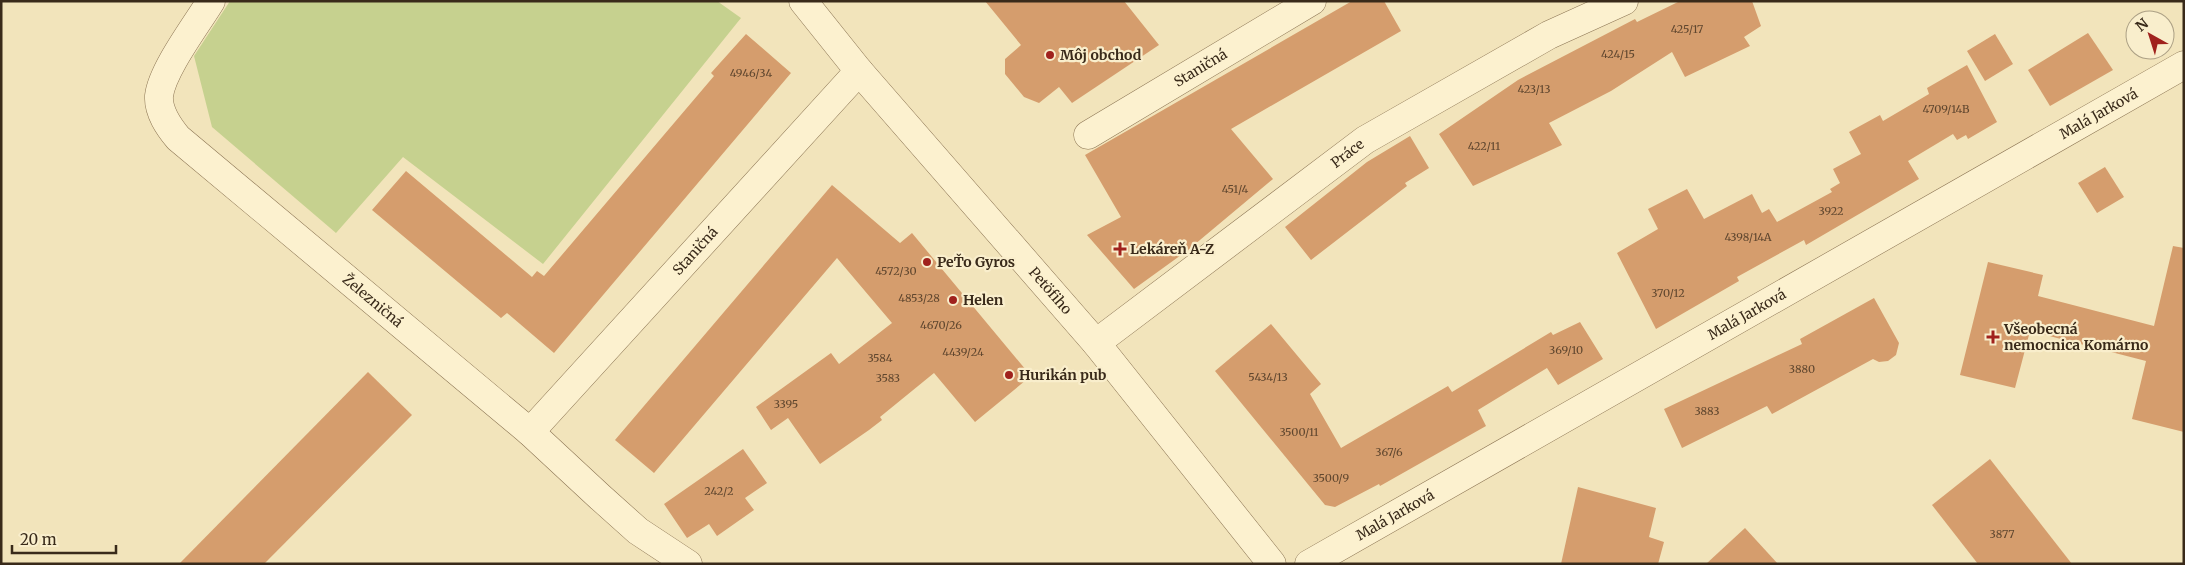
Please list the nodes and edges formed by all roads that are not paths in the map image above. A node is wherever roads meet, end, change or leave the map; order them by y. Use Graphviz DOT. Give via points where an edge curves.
graph roads {
  1 [pos="212,1"];
  2 [pos="803,1"];
  3 [pos="1312,1"];
  4 [pos="1624,1"];
  5 [pos="2184,65"];
  6 [pos="859,71"];
  7 [pos="1088,135"];
  8 [pos="1096,344"];
  9 [pos="530,432"];
  10 [pos="688,564"];
  11 [pos="1272,564"];
  12 [pos="1309,564"];
  1 -- 9 [label="street, Železničná" via="170,66 159,97 164,120 178,138"];
  2 -- 6 [label="street, Petöfiho"];
  3 -- 7 [label="street, Staničná"];
  4 -- 8 [label="street, Práce" via="1549,35 1365,140"];
  5 -- 12 [label="street, Malá Jarková"];
  6 -- 8 [label="street, Petöfiho"];
  6 -- 9 [label="street, Staničná"];
  8 -- 11 [label="street, Petöfiho"];
  9 -- 10 [label="street, Železničná" via="638,531"];
}
